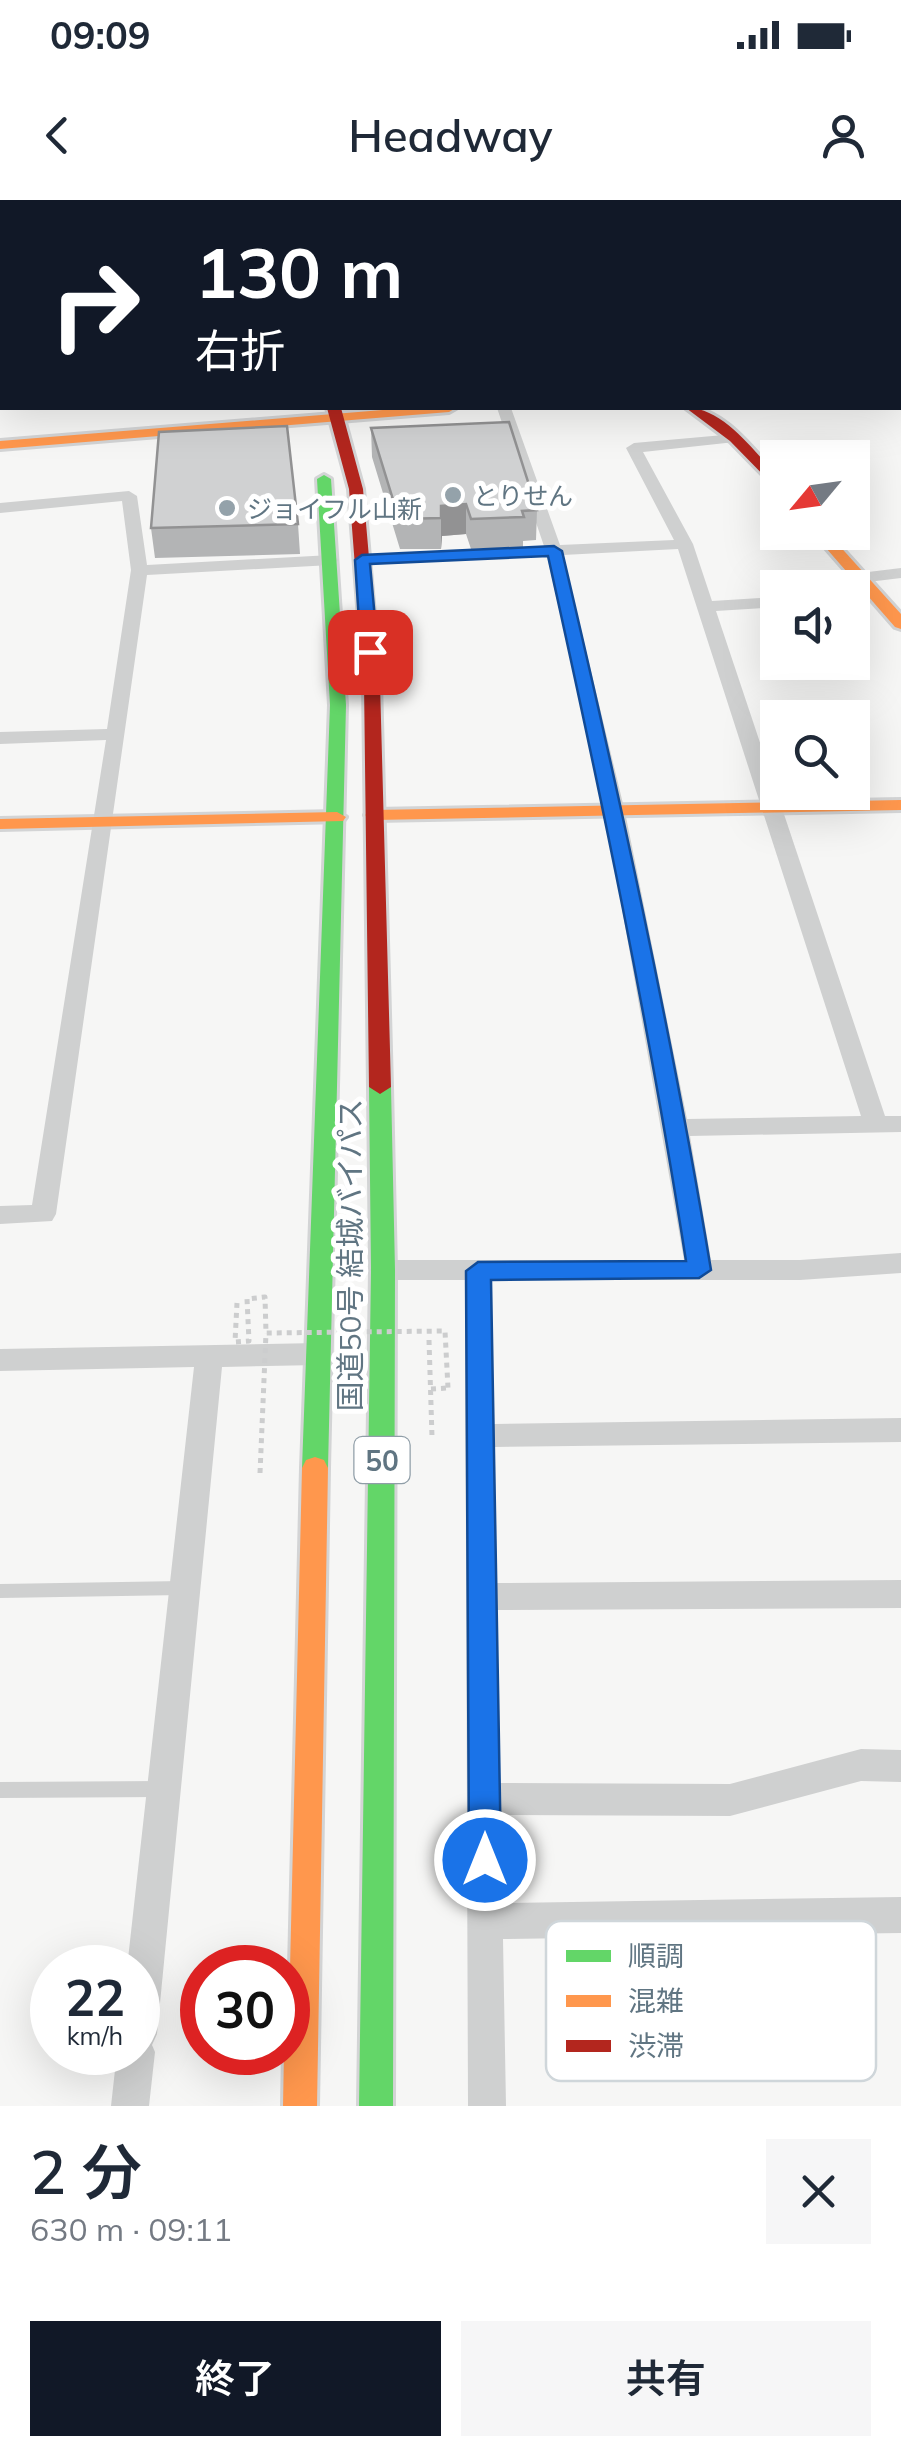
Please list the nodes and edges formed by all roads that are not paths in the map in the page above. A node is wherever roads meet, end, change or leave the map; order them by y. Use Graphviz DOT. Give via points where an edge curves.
graph roads {
  1 [pos="392,410"];
  2 [pos="505,410"];
  3 [pos="696,410"];
  4 [pos="309,412"];
  5 [pos="336,412"];
  6 [pos="734,438"];
  7 [pos="0,445"];
  8 [pos="760,466"];
  9 [pos="0,508"];
  10 [pos="685,544"];
  11 [pos="554,551"];
  12 [pos="331,560"];
  13 [pos="362,560"];
  14 [pos="139,570"];
  15 [pos="901,572"];
  16 [pos="870,588"];
  17 [pos="870,597"];
  18 [pos="760,603"];
  19 [pos="706,607"];
  20 [pos="901,624"];
  21 [pos="115,734"];
  22 [pos="0,738"];
  23 [pos="760,771"];
  24 [pos="901,805"];
  25 [pos="870,806"];
  26 [pos="760,808"];
  27 [pos="773,810"];
  28 [pos="614,812"];
  29 [pos="374,815"];
  30 [pos="337,818"];
  31 [pos="105,821"];
  32 [pos="0,824"];
  33 [pos="875,1123"];
  34 [pos="901,1124"];
  35 [pos="676,1128"];
  36 [pos="0,1215"];
  37 [pos="901,1263"];
  38 [pos="383,1270"];
  39 [pos="699,1270"];
  40 [pos="478,1271"];
  41 [pos="318,1354"];
  42 [pos="209,1355"];
  43 [pos="0,1360"];
  44 [pos="901,1430"];
  45 [pos="480,1436"];
  46 [pos="185,1588"];
  47 [pos="0,1591"];
  48 [pos="901,1594"];
  49 [pos="482,1597"];
  50 [pos="901,1766"];
  51 [pos="164,1789"];
  52 [pos="0,1790"];
  53 [pos="484,1800"];
  54 [pos="901,1915"];
  55 [pos="485,1921"];
  56 [pos="147,1945"];
  57 [pos="133,2075"];
  58 [pos="130,2106"];
  59 [pos="300,2106"];
  60 [pos="376,2106"];
  61 [pos="487,2106"];
  1 -- 5 [label="main road"];
  2 -- 11 [label="street"];
  3 -- 6 [label="main road"];
  4 -- 5 [label="main road"];
  4 -- 7 [label="main road"];
  4 -- 12 [label="main road, 国道50号 結城バイパス / 50"];
  5 -- 13 [label="main road, 国道50号 結城バイパス / 50" via="356,488"];
  6 -- 8 [label="main road"];
  6 -- 10 [label="street" via="634,448"];
  9 -- 14 [label="street" via="129,496"];
  10 -- 11 [label="street"];
  10 -- 19 [label="street"];
  11 -- 13 [label="street"];
  11 -- 28 [label="street"];
  12 -- 14 [label="street"];
  12 -- 30 [label="main road, 国道50号 結城バイパス / 50"];
  13 -- 29 [label="main road, 国道50号 結城バイパス / 50"];
  14 -- 21 [label="street"];
  15 -- 16 [label="street"];
  17 -- 20 [label="main road"];
  18 -- 19 [label="street"];
  19 -- 23 [label="street"];
  21 -- 22 [label="street"];
  21 -- 31 [label="street"];
  24 -- 25 [label="main road"];
  26 -- 28 [label="main road"];
  27 -- 33 [label="street"];
  28 -- 29 [label="main road"];
  28 -- 35 [label="street"];
  29 -- 38 [label="main road, 国道50号 結城バイパス / 50"];
  30 -- 31 [label="main road"];
  30 -- 41 [label="main road, 国道50号 結城バイパス / 50"];
  31 -- 32 [label="main road"];
  31 -- 36 [label="street" via="43,1214"];
  33 -- 34 [label="street"];
  33 -- 35 [label="street"];
  35 -- 39 [label="street"];
  37 -- 39 [label="street"];
  38 -- 40 [label="street"];
  38 -- 60 [label="main road, 国道50号 結城バイパス / 50"];
  39 -- 40 [label="street"];
  40 -- 45 [label="street"];
  41 -- 42 [label="street"];
  41 -- 59 [label="main road, 国道50号 結城バイパス / 50"];
  42 -- 43 [label="street"];
  42 -- 46 [label="street"];
  44 -- 45 [label="street"];
  45 -- 49 [label="street"];
  46 -- 47 [label="lane"];
  46 -- 51 [label="street"];
  48 -- 49 [label="street"];
  49 -- 53 [label="street"];
  50 -- 53 [label="street" via="861,1766 730,1800"];
  51 -- 52 [label="lane"];
  51 -- 56 [label="street"];
  53 -- 55 [label="street"];
  54 -- 55 [label="street"];
  55 -- 61 [label="street"];
  57 -- 58 [label="street"];
}
